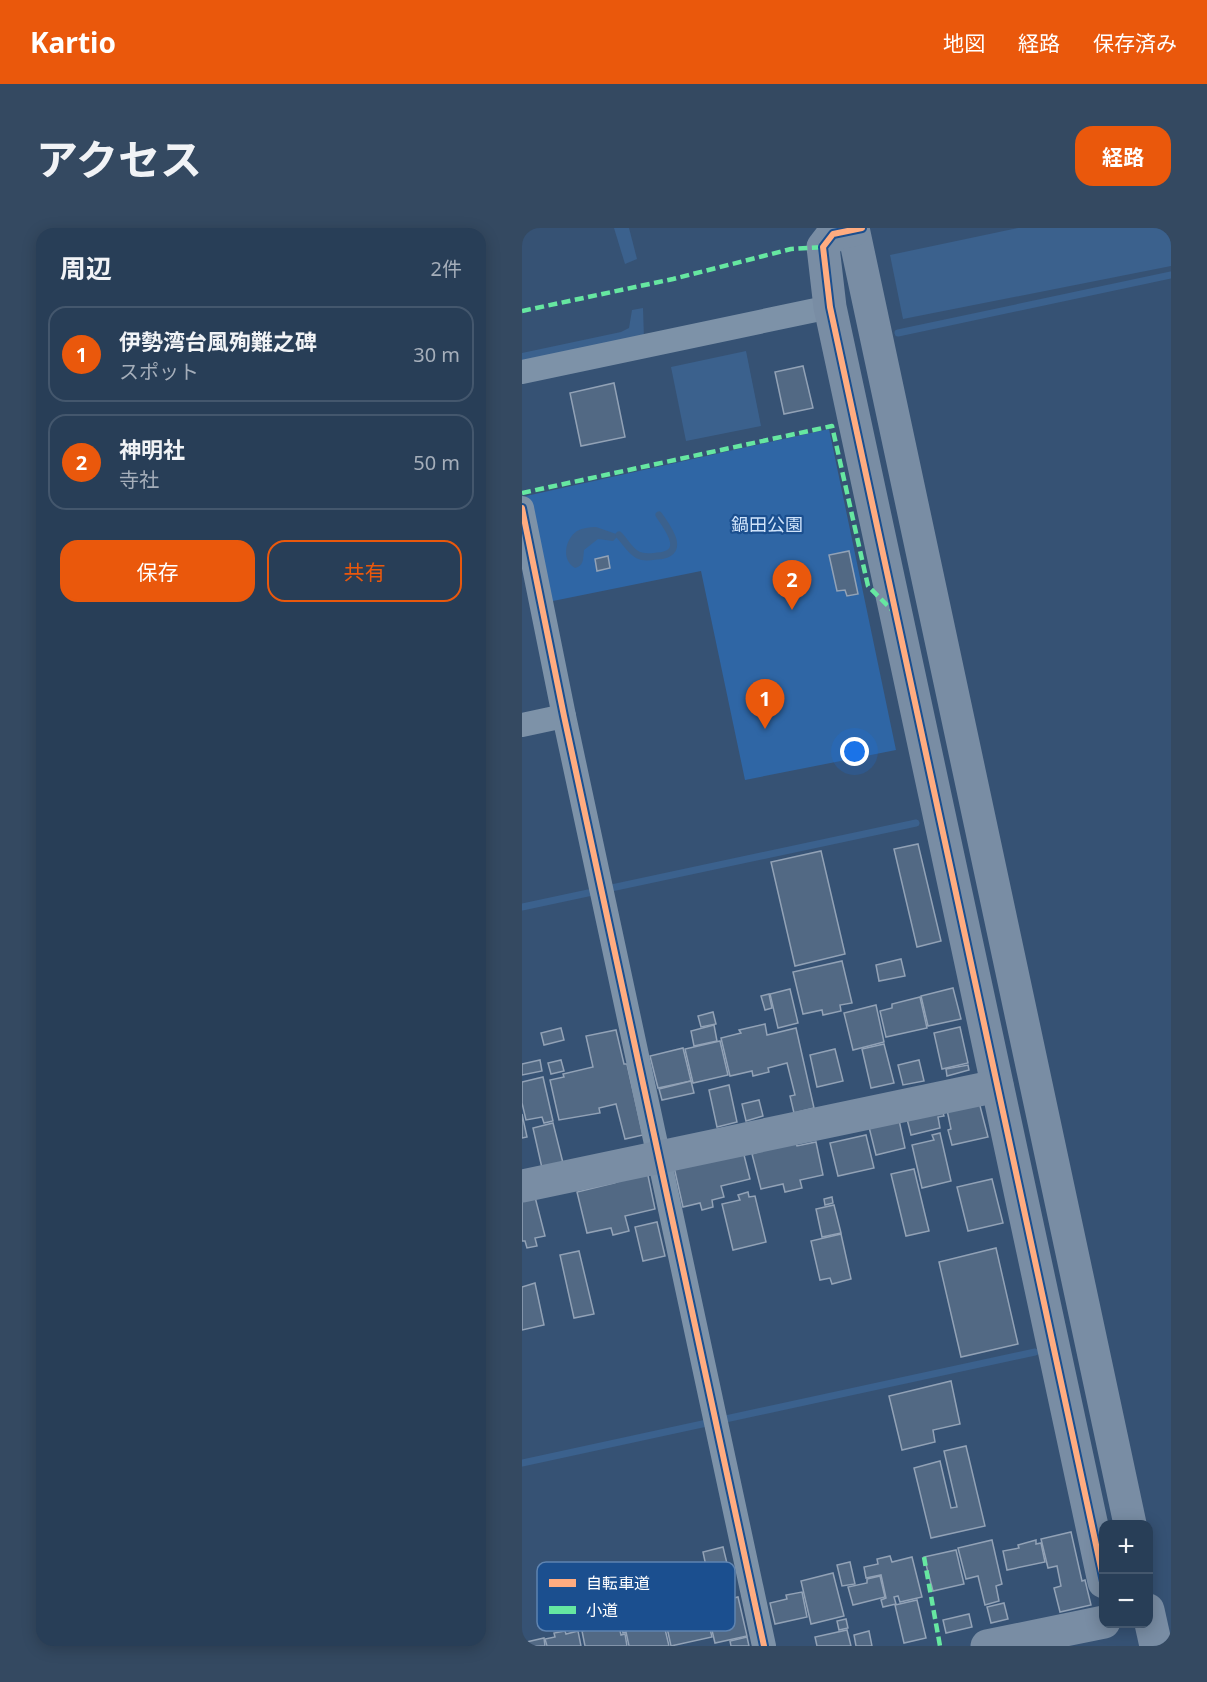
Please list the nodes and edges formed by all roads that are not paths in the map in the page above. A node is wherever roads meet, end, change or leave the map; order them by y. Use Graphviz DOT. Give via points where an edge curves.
graph roads {
  1 [pos="856,229"];
  2 [pos="830,307"];
  3 [pos="522,372"];
  4 [pos="522,508"];
  5 [pos="564,716"];
  6 [pos="522,725"];
  7 [pos="997,1086"];
  8 [pos="659,1157"];
  9 [pos="522,1186"];
  10 [pos="1129,1520"];
  11 [pos="1102,1574"];
  12 [pos="1099,1623"];
  13 [pos="1113,1628"];
  14 [pos="1152,1628"];
  15 [pos="764,1646"];
  16 [pos="987,1646"];
  17 [pos="1117,1646"];
  18 [pos="1156,1646"];
  1 -- 2 [label="street" via="833,234 823,247"];
  1 -- 10 [label="street"];
  2 -- 3 [label="street"];
  2 -- 7 [label="street"];
  4 -- 5 [label="street"];
  5 -- 6 [label="street"];
  5 -- 8 [label="street"];
  7 -- 8 [label="street"];
  7 -- 11 [label="street"];
  8 -- 9 [label="street"];
  8 -- 15 [label="street"];
  12 -- 16 [label="street"];
  13 -- 17 [label="street"];
  14 -- 18 [label="street"];
}
